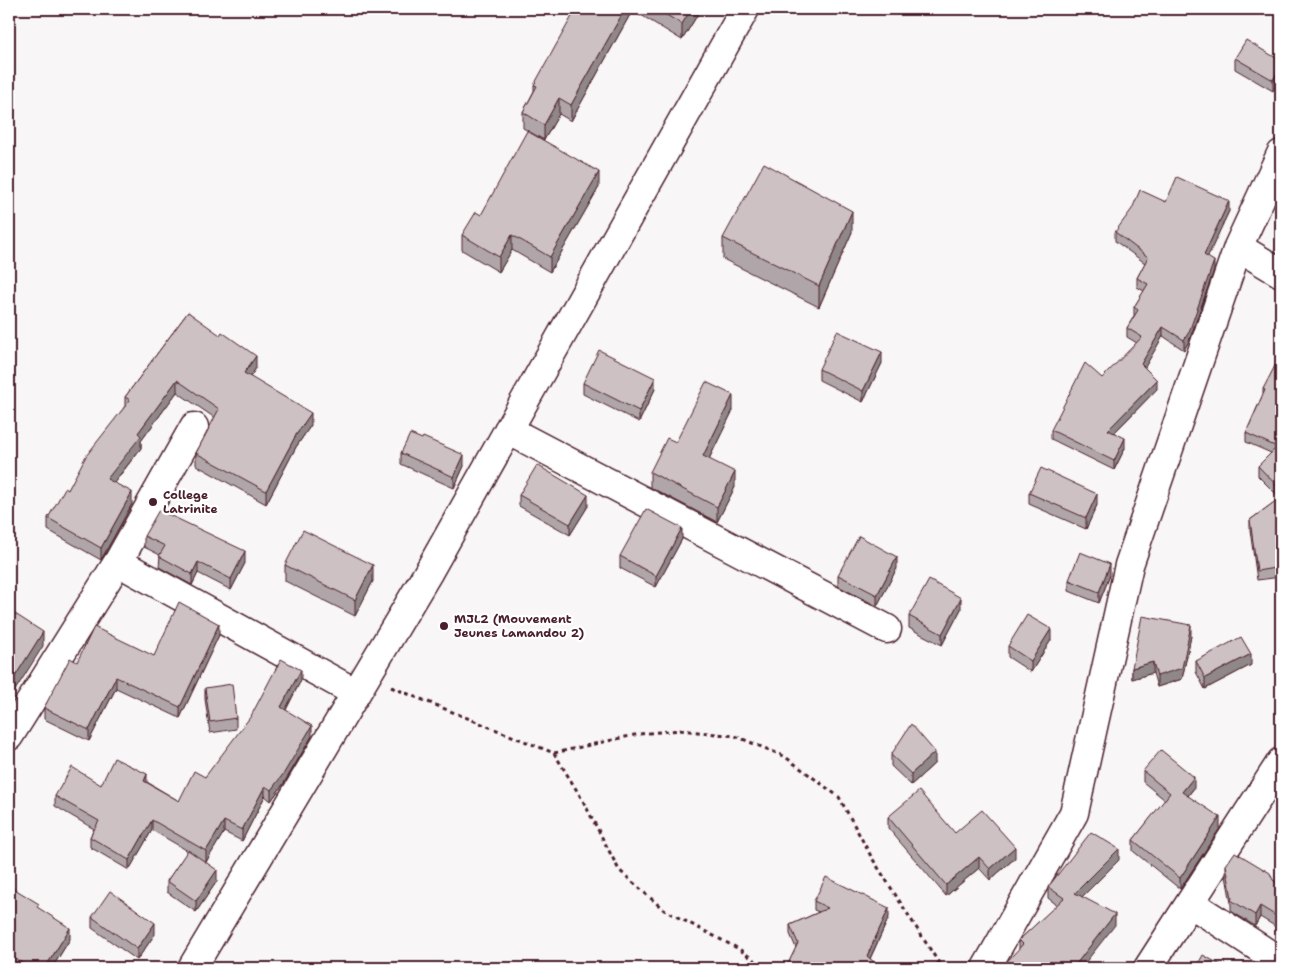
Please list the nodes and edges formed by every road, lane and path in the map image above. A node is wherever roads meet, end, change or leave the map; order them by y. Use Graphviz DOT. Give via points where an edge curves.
graph roads {
  1 [pos="745,9"];
  2 [pos="1281,154"];
  3 [pos="1238,247"];
  4 [pos="1281,274"];
  5 [pos="194,427"];
  6 [pos="508,430"];
  7 [pos="118,562"];
  8 [pos="887,630"];
  9 [pos="360,685"];
  10 [pos="9,736"];
  11 [pos="554,753"];
  12 [pos="1281,762"];
  13 [pos="1190,903"];
  14 [pos="1281,962"];
  15 [pos="192,968"];
  16 [pos="762,968"];
  17 [pos="942,968"];
  18 [pos="986,968"];
  19 [pos="1148,968"];
  1 -- 6 [label="street"];
  2 -- 3 [label="street"];
  3 -- 4 [label="street"];
  3 -- 18 [label="street" via="1129,565 1074,813"];
  5 -- 7 [label="street"];
  6 -- 8 [label="street"];
  6 -- 9 [label="street"];
  7 -- 9 [label="street"];
  7 -- 10 [label="street"];
  9 -- 11 [label="path"];
  9 -- 15 [label="street"];
  11 -- 16 [label="path" via="619,870 664,910 739,950"];
  11 -- 17 [label="path" via="639,734 680,730 735,736 784,756 839,797 872,858"];
  12 -- 13 [label="street"];
  13 -- 14 [label="street"];
  13 -- 19 [label="street"];
}
